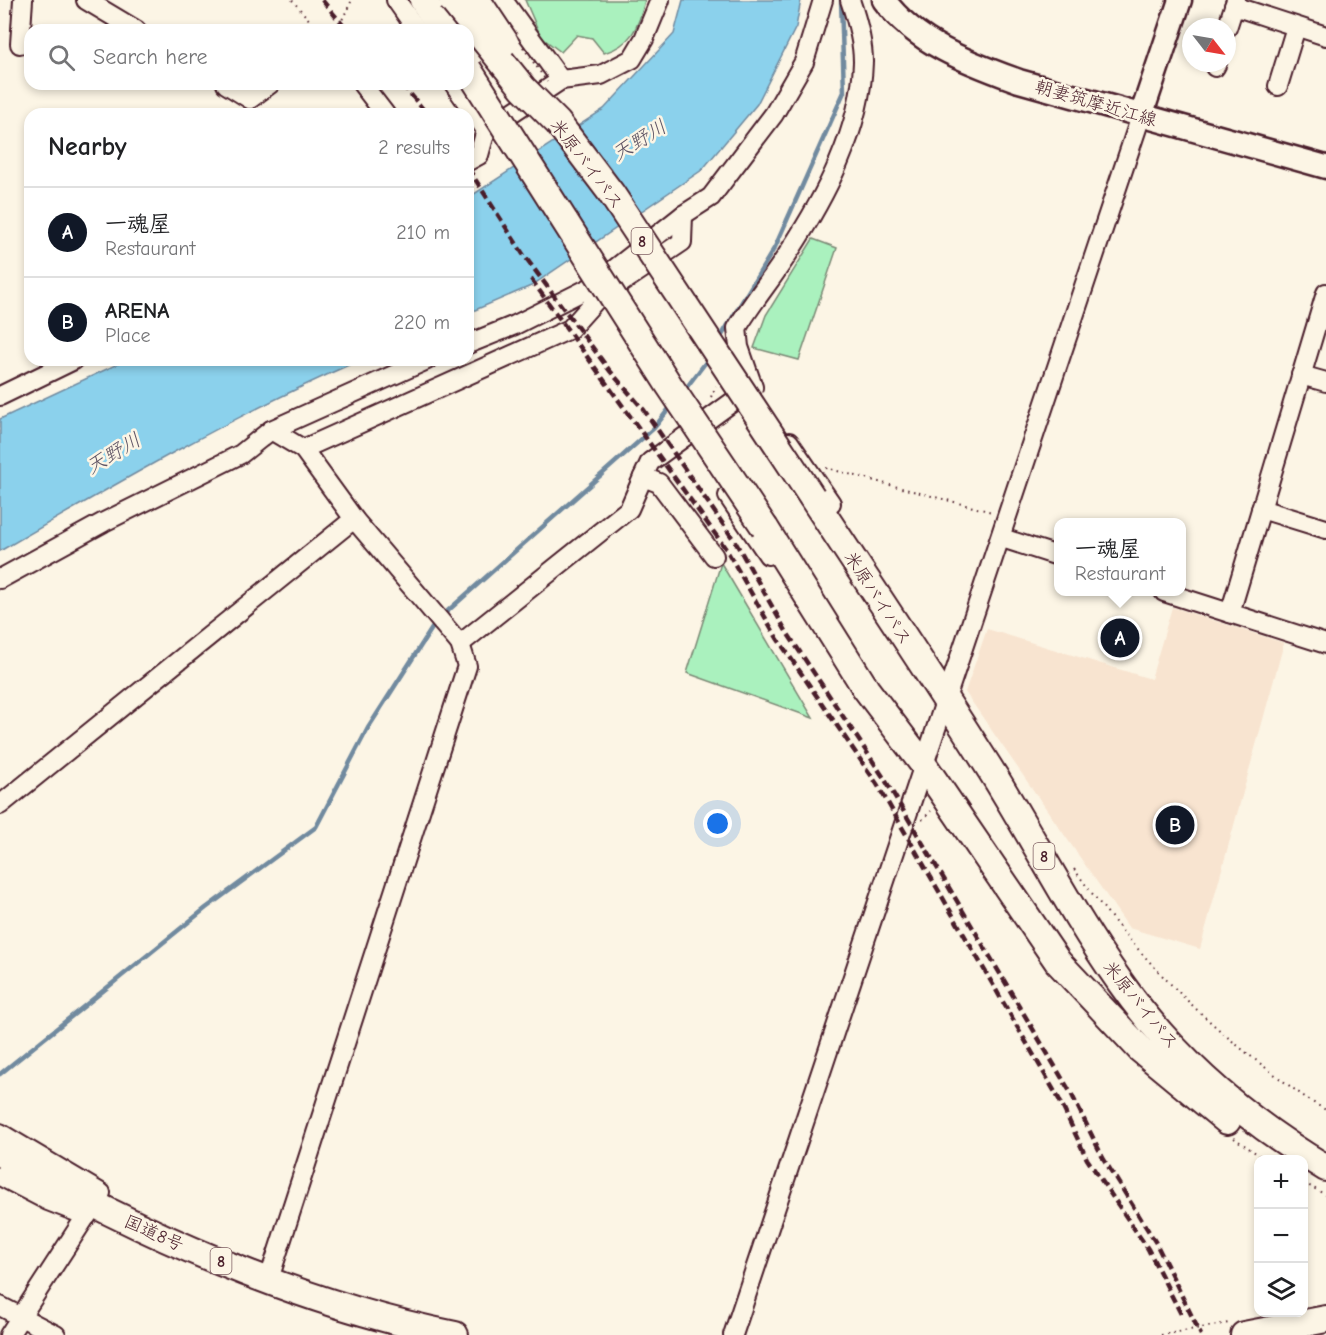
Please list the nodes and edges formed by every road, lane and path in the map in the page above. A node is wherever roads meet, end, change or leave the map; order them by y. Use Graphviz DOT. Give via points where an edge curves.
graph roads {
  1 [pos="23,0"];
  2 [pos="86,0"];
  3 [pos="292,0"];
  4 [pos="352,0"];
  5 [pos="396,0"];
  6 [pos="423,0"];
  7 [pos="452,0"];
  8 [pos="477,0"];
  9 [pos="503,0"];
  10 [pos="660,0"];
  11 [pos="823,0"];
  12 [pos="850,0"];
  13 [pos="884,0"];
  14 [pos="1180,0"];
  15 [pos="1235,3"];
  16 [pos="1230,18"];
  17 [pos="126,24"];
  18 [pos="313,24"];
  19 [pos="340,24"];
  20 [pos="413,24"];
  21 [pos="438,24"];
  22 [pos="471,24"];
  23 [pos="474,27"];
  24 [pos="1296,27"];
  25 [pos="1326,36"];
  26 [pos="20,44"];
  27 [pos="474,78"];
  28 [pos="561,80"];
  29 [pos="1278,86"];
  30 [pos="236,90"];
  31 [pos="262,90"];
  32 [pos="367,90"];
  33 [pos="458,90"];
  34 [pos="380,108"];
  35 [pos="471,108"];
  36 [pos="474,113"];
  37 [pos="1141,116"];
  38 [pos="558,123"];
  39 [pos="486,130"];
  40 [pos="474,158"];
  41 [pos="1326,167"];
  42 [pos="683,214"];
  43 [pos="1326,293"];
  44 [pos="474,342"];
  45 [pos="62,366"];
  46 [pos="414,366"];
  47 [pos="1301,375"];
  48 [pos="1326,382"];
  49 [pos="753,387"];
  50 [pos="0,396"];
  51 [pos="271,430"];
  52 [pos="687,434"];
  53 [pos="303,449"];
  54 [pos="805,463"];
  55 [pos="643,477"];
  56 [pos="1261,509"];
  57 [pos="1009,517"];
  58 [pos="354,519"];
  59 [pos="1326,529"];
  60 [pos="1002,538"];
  61 [pos="1054,554"];
  62 [pos="714,556"];
  63 [pos="0,579"];
  64 [pos="1179,596"];
  65 [pos="1230,613"];
  66 [pos="904,638"];
  67 [pos="460,644"];
  68 [pos="1326,644"];
  69 [pos="866,689"];
  70 [pos="945,699"];
  71 [pos="923,764"];
  72 [pos="0,805"];
  73 [pos="939,813"];
  74 [pos="917,825"];
  75 [pos="1070,864"];
  76 [pos="1326,1110"];
  77 [pos="1226,1132"];
  78 [pos="0,1133"];
  79 [pos="0,1153"];
  80 [pos="1259,1155"];
  81 [pos="1277,1155"];
  82 [pos="1326,1168"];
  83 [pos="1308,1174"];
  84 [pos="0,1176"];
  85 [pos="1308,1185"];
  86 [pos="1326,1185"];
  87 [pos="1326,1195"];
  88 [pos="91,1211"];
  89 [pos="269,1279"];
  90 [pos="0,1306"];
  91 [pos="21,1317"];
  92 [pos="1326,1319"];
  93 [pos="1241,1328"];
  94 [pos="9,1335"];
  95 [pos="56,1335"];
  96 [pos="455,1335"];
  97 [pos="734,1335"];
  98 [pos="1161,1335"];
  1 -- 26 [label="street"];
  2 -- 17 [label="street"];
  3 -- 18 [label="path"];
  4 -- 19 [label="path"];
  5 -- 20 [label="street"];
  6 -- 21 [label="highway"];
  7 -- 22 [label="highway, 米原バイパス / 8, bridge"];
  8 -- 38 [label="highway, bridge"];
  9 -- 28 [label="street"];
  10 -- 28 [label="street" via="645,39 632,59 601,75"];
  11 -- 42 [label="street" via="804,62 774,114 711,197"];
  12 -- 49 [label="street" via="859,26 863,62 857,104 829,180 789,253 737,328"];
  13 -- 37 [label="main road, 朝妻筑摩近江線" via="927,40 958,58 1019,81"];
  14 -- 37 [label="main road"];
  15 -- 16 [label="street"];
  15 -- 24 [label="street"];
  23 -- 38 [label="highway, 米原バイパス / 8, bridge" via="523,88"];
  24 -- 25 [label="street"];
  24 -- 29 [label="street"];
  27 -- 69 [label="highway, 米原バイパス, bridge"];
  28 -- 39 [label="street"];
  30 -- 31 [label="street" via="250,99"];
  32 -- 34 [label="street"];
  33 -- 35 [label="street"];
  36 -- 39 [label="street"];
  37 -- 41 [label="main road, 朝妻筑摩近江線"];
  37 -- 57 [label="street"];
  38 -- 66 [label="highway, 米原バイパス / 8, bridge" via="611,193"];
  39 -- 40 [label="street" via="479,155"];
  42 -- 44 [label="street" via="593,286"];
  42 -- 53 [label="street" via="682,242 596,300 570,329"];
  43 -- 47 [label="street"];
  45 -- 50 [label="street"];
  46 -- 51 [label="street"];
  47 -- 48 [label="street"];
  47 -- 56 [label="street"];
  49 -- 52 [label="street"];
  49 -- 54 [label="street"];
  51 -- 53 [label="street"];
  51 -- 63 [label="street" via="241,454"];
  52 -- 55 [label="street" via="650,462"];
  52 -- 69 [label="street" via="832,652"];
  53 -- 58 [label="street"];
  54 -- 57 [label="path"];
  54 -- 66 [label="street" via="891,595"];
  55 -- 62 [label="street" via="659,483"];
  55 -- 67 [label="street" via="628,509"];
  56 -- 59 [label="street"];
  56 -- 65 [label="street"];
  57 -- 60 [label="street"];
  58 -- 67 [label="street"];
  58 -- 72 [label="street"];
  60 -- 61 [label="street"];
  60 -- 70 [label="street"];
  64 -- 65 [label="street"];
  65 -- 68 [label="street"];
  66 -- 70 [label="highway, 米原バイパス / 8"];
  67 -- 89 [label="street" via="468,666"];
  69 -- 71 [label="highway, 米原バイパス"];
  70 -- 71 [label="street"];
  70 -- 82 [label="highway, 米原バイパス / 8" via="1101,955 1162,1035 1222,1096 1262,1128"];
  71 -- 81 [label="highway, 米原バイパス" via="1058,962 1141,1050 1249,1138"];
  71 -- 97 [label="street"];
  73 -- 74 [label="path" via="932,810"];
  75 -- 76 [label="path" via="1105,911 1191,1006 1230,1040"];
  77 -- 80 [label="path"];
  78 -- 88 [label="street" via="101,1193"];
  79 -- 88 [label="highway, 国道8号 / 8"];
  83 -- 86 [label="highway"];
  84 -- 88 [label="street" via="48,1201"];
  85 -- 87 [label="path"];
  88 -- 89 [label="highway, 国道8号 / 8"];
  88 -- 91 [label="street"];
  89 -- 96 [label="highway, 国道8号 / 8" via="347,1306"];
  90 -- 91 [label="street"];
  91 -- 94 [label="street"];
  91 -- 95 [label="street"];
  92 -- 93 [label="highway"];
  93 -- 98 [label="path"];
}
